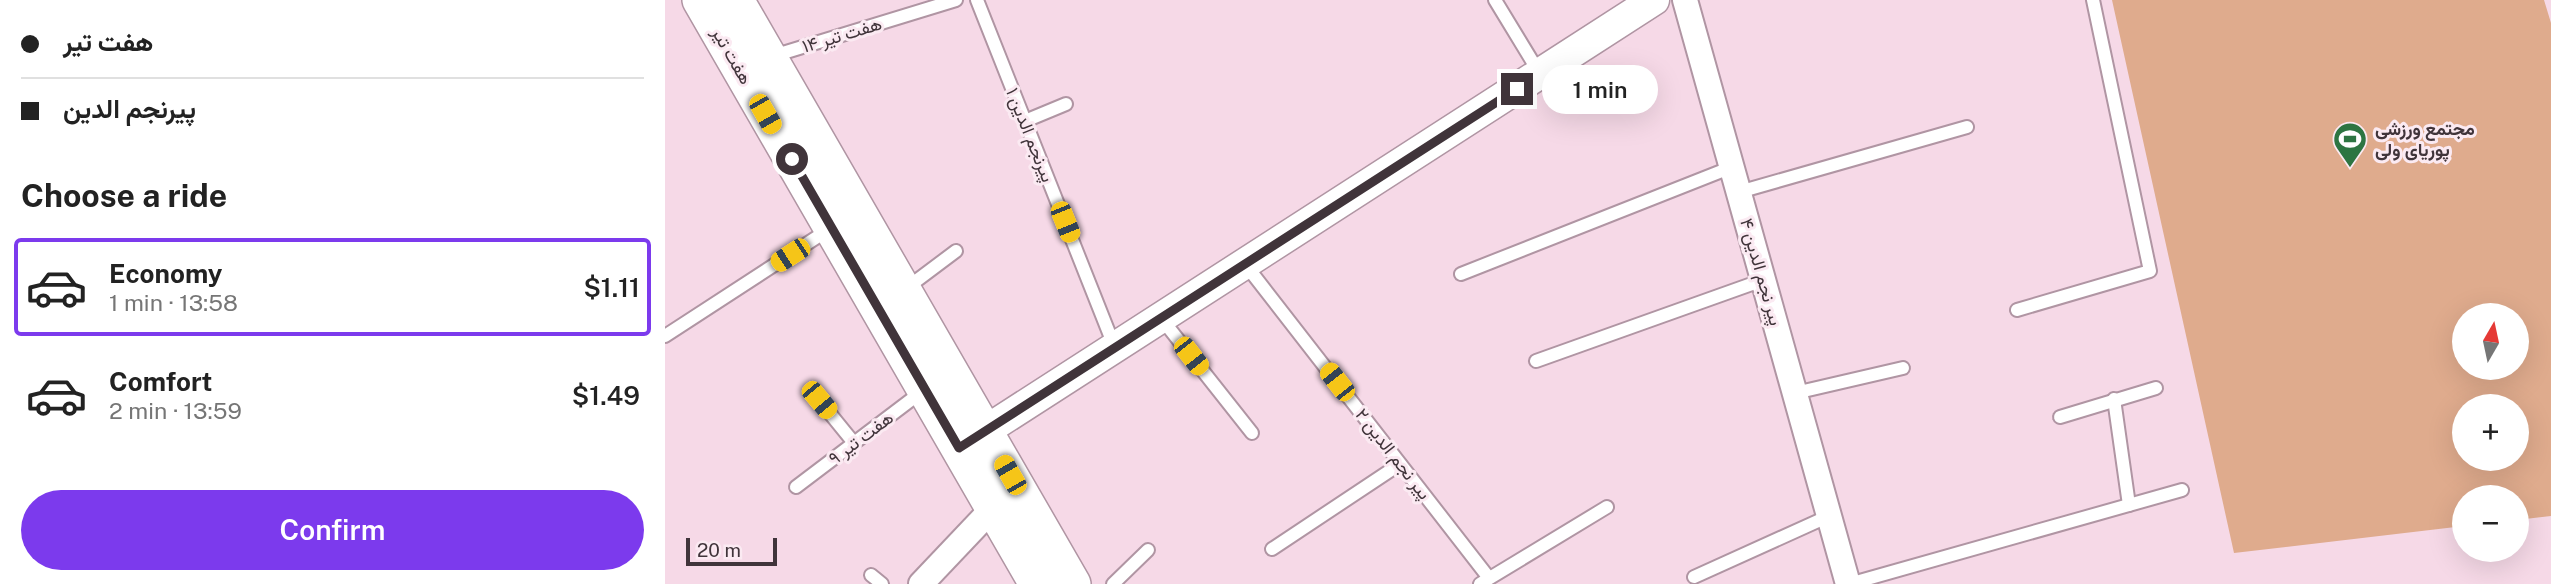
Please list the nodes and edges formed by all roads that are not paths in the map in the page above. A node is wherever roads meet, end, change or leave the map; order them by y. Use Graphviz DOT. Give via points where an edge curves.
graph roads {
  1 [pos="699,0"];
  2 [pos="736,0"];
  3 [pos="956,0"];
  4 [pos="977,0"];
  5 [pos="1495,0"];
  6 [pos="1654,0"];
  7 [pos="1685,0"];
  8 [pos="2093,0"];
  9 [pos="769,57"];
  10 [pos="1540,74"];
  11 [pos="1066,104"];
  12 [pos="1025,121"];
  13 [pos="1967,127"];
  14 [pos="1732,167"];
  15 [pos="1739,192"];
  16 [pos="831,228"];
  17 [pos="956,251"];
  18 [pos="1245,264"];
  19 [pos="1461,274"];
  20 [pos="1763,280"];
  21 [pos="904,290"];
  22 [pos="2017,310"];
  23 [pos="1161,318"];
  24 [pos="665,336"];
  25 [pos="1115,348"];
  26 [pos="1536,361"];
  27 [pos="1903,368"];
  28 [pos="2156,388"];
  29 [pos="925,389"];
  30 [pos="1795,393"];
  31 [pos="2114,399"];
  32 [pos="819,400"];
  33 [pos="2060,417"];
  34 [pos="1252,433"];
  35 [pos="972,440"];
  36 [pos="854,443"];
  37 [pos="1401,464"];
  38 [pos="796,487"];
  39 [pos="2182,490"];
  40 [pos="2129,505"];
  41 [pos="1607,507"];
  42 [pos="993,508"];
  43 [pos="1829,516"];
  44 [pos="1148,550"];
  45 [pos="1272,550"];
  46 [pos="1694,577"];
  47 [pos="1484,581"];
  48 [pos="921,584"];
  49 [pos="1037,584"];
  50 [pos="1073,584"];
  51 [pos="1113,584"];
  52 [pos="1848,584"];
  1 -- 16 [label="main road, هفت تیر"];
  2 -- 9 [label="main road, هفت تیر"];
  3 -- 9 [label="lane, هفت تیر ۱۴"];
  4 -- 12 [label="lane, پیرنجم الدین ۱"];
  5 -- 10 [label="lane"];
  6 -- 10 [label="street"];
  7 -- 14 [label="street, پیر نجم الدین ۴"];
  8 -- 22 [label="lane" via="2150,271"];
  9 -- 21 [label="main road, هفت تیر"];
  10 -- 18 [label="street"];
  11 -- 12 [label="lane"];
  12 -- 25 [label="lane, پیرنجم الدین ۱"];
  13 -- 15 [label="lane"];
  14 -- 15 [label="street, پیر نجم الدین ۴"];
  14 -- 19 [label="lane"];
  15 -- 20 [label="street, پیر نجم الدین ۴"];
  16 -- 24 [label="lane"];
  16 -- 29 [label="main road, هفت تیر"];
  17 -- 21 [label="lane"];
  18 -- 23 [label="street"];
  18 -- 37 [label="lane, پیر نجم الدین ۲"];
  20 -- 26 [label="lane"];
  20 -- 30 [label="street, پیر نجم الدین ۴"];
  21 -- 35 [label="main road, هفت تیر"];
  23 -- 25 [label="street"];
  23 -- 34 [label="lane"];
  25 -- 35 [label="street"];
  27 -- 30 [label="lane"];
  28 -- 31 [label="lane"];
  29 -- 35 [label="main road, هفت تیر"];
  29 -- 36 [label="lane, هفت تیر ۹"];
  30 -- 43 [label="street, پیر نجم الدین ۴"];
  31 -- 33 [label="lane"];
  31 -- 40 [label="lane"];
  32 -- 36 [label="lane"];
  35 -- 42 [label="main road, هفت تیر"];
  35 -- 50 [label="main road, هفت تیر"];
  36 -- 38 [label="lane, هفت تیر ۹"];
  37 -- 45 [label="lane"];
  37 -- 47 [label="lane, پیر نجم الدین ۲"];
  39 -- 40 [label="lane"];
  40 -- 52 [label="lane"];
  41 -- 47 [label="lane"];
  42 -- 48 [label="street"];
  42 -- 49 [label="main road, هفت تیر"];
  43 -- 46 [label="lane"];
  43 -- 52 [label="street, پیر نجم الدین ۴"];
  44 -- 51 [label="lane"];
}
